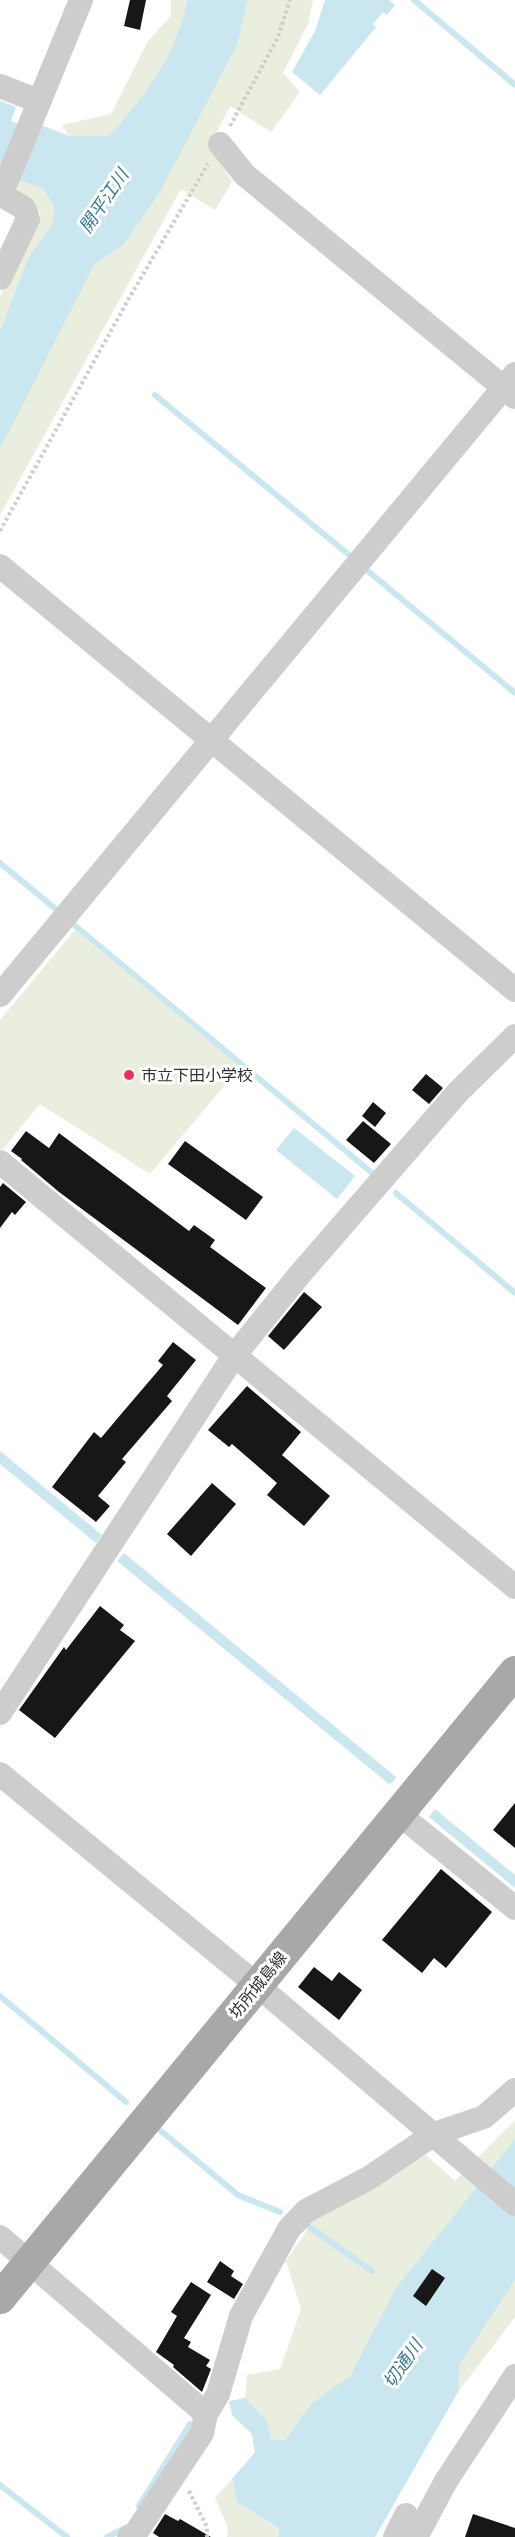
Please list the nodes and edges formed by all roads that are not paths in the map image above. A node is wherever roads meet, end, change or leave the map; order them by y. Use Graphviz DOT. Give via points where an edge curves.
graph roads {
  1 [pos="81,0"];
  2 [pos="0,86"];
  3 [pos="36,107"];
  4 [pos="220,144"];
  5 [pos="2,191"];
  6 [pos="0,278"];
  7 [pos="511,386"];
  8 [pos="0,566"];
  9 [pos="213,741"];
  10 [pos="515,990"];
  11 [pos="0,995"];
  12 [pos="515,1036"];
  13 [pos="0,1162"];
  14 [pos="234,1356"];
  15 [pos="515,1587"];
  16 [pos="515,1672"];
  17 [pos="0,1713"];
  18 [pos="0,1774"];
  19 [pos="399,1814"];
  20 [pos="515,1908"];
  21 [pos="258,1986"];
  22 [pos="515,2090"];
  23 [pos="434,2134"];
  24 [pos="515,2204"];
  25 [pos="0,2237"];
  26 [pos="29,2262"];
  27 [pos="0,2298"];
  28 [pos="515,2376"];
  29 [pos="206,2414"];
  30 [pos="406,2515"];
  31 [pos="129,2537"];
  32 [pos="395,2537"];
  33 [pos="416,2537"];
  1 -- 3 [label="street"];
  2 -- 3 [label="street"];
  3 -- 5 [label="street"];
  4 -- 7 [label="street" via="245,175"];
  5 -- 6 [label="street" via="24,208 28,219"];
  7 -- 9 [label="street"];
  8 -- 9 [label="street"];
  9 -- 10 [label="street"];
  9 -- 11 [label="street"];
  12 -- 14 [label="street" via="458,1092"];
  13 -- 14 [label="street"];
  14 -- 15 [label="street"];
  14 -- 17 [label="street"];
  16 -- 19 [label="main road, 坊所城島線"];
  18 -- 21 [label="street"];
  19 -- 20 [label="street"];
  19 -- 21 [label="main road, 坊所城島線"];
  21 -- 23 [label="street"];
  21 -- 26 [label="main road, 坊所城島線"];
  22 -- 23 [label="street" via="484,2117"];
  23 -- 24 [label="street"];
  23 -- 29 [label="street" via="369,2178 306,2211 289,2229 241,2316 218,2394"];
  25 -- 26 [label="street"];
  26 -- 27 [label="main road, 坊所城島線"];
  26 -- 29 [label="street"];
  28 -- 33 [label="street" via="446,2481"];
  29 -- 31 [label="street" via="202,2433 178,2472"];
  30 -- 32 [label="street"];
}
